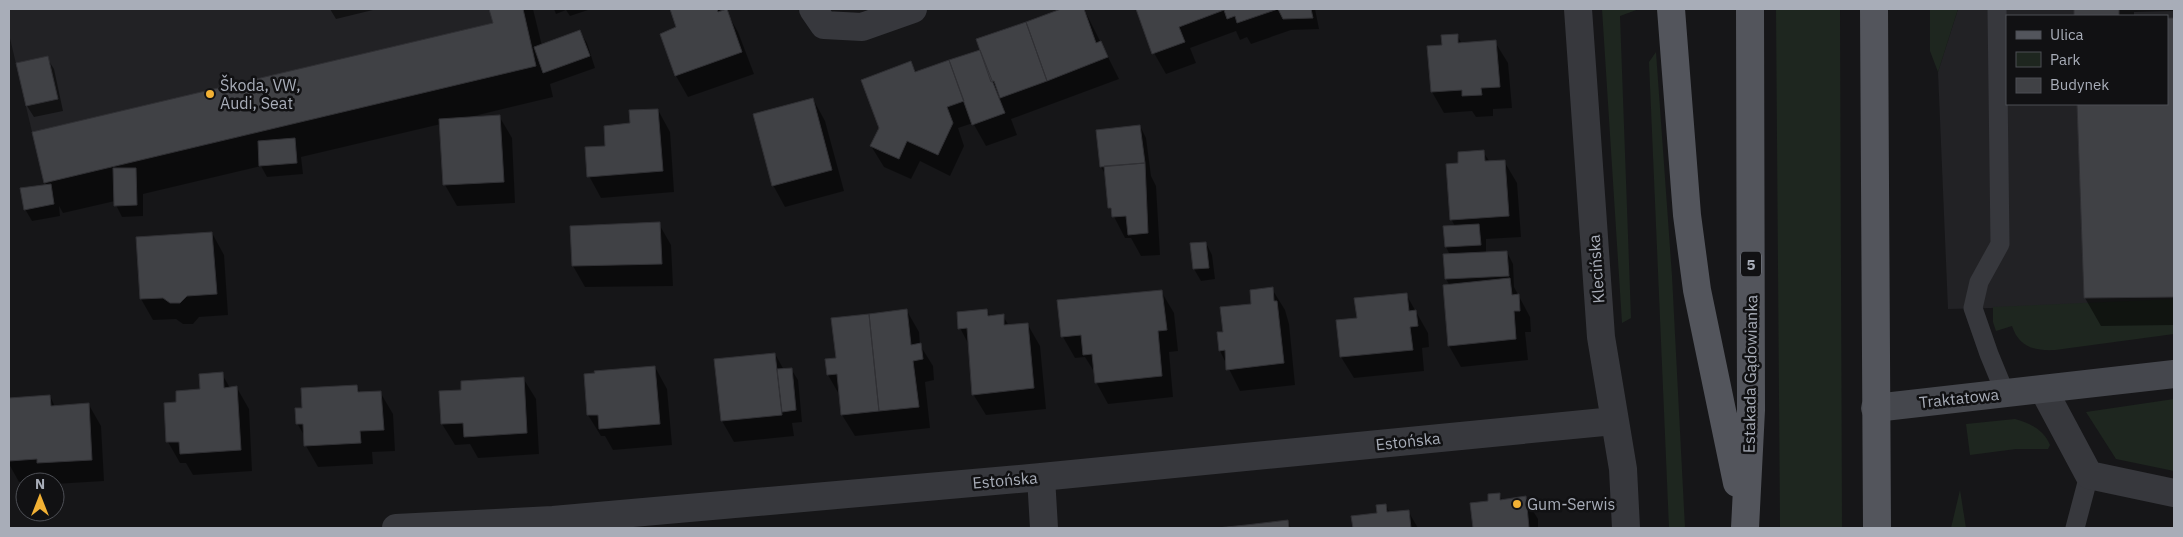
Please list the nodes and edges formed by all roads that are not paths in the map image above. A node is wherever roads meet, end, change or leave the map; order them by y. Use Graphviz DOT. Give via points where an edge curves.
graph roads {
  1 [pos="812,9"];
  2 [pos="913,9"];
  3 [pos="1578,9"];
  4 [pos="1671,9"];
  5 [pos="1750,9"];
  6 [pos="1874,9"];
  7 [pos="1996,9"];
  8 [pos="2174,374"];
  9 [pos="2043,389"];
  10 [pos="2005,393"];
  11 [pos="1876,408"];
  12 [pos="1614,422"];
  13 [pos="2089,475"];
  14 [pos="1041,477"];
  15 [pos="2174,493"];
  16 [pos="1745,523"];
  17 [pos="492,525"];
  18 [pos="396,528"];
  19 [pos="1044,528"];
  20 [pos="1626,528"];
  21 [pos="1877,528"];
  22 [pos="2075,528"];
  1 -- 2 [label="street" via="824,25 862,27"];
  3 -- 12 [label="street, Klecińska" via="1601,337"];
  4 -- 16 [label="main road" via="1687,215 1698,290"];
  5 -- 16 [label="main road, Estakada Gądowianka / 5" via="1751,410"];
  6 -- 11 [label="main road"];
  7 -- 10 [label="lane" via="2000,244 1979,282 1973,308"];
  8 -- 9 [label="main road, Traktatowa"];
  9 -- 10 [label="main road, Traktatowa"];
  9 -- 13 [label="street"];
  10 -- 11 [label="main road, Traktatowa"];
  11 -- 21 [label="main road"];
  12 -- 14 [label="street, Estońska"];
  12 -- 20 [label="street, Klecińska" via="1623,469"];
  13 -- 15 [label="street"];
  13 -- 22 [label="lane"];
  14 -- 17 [label="street, Estońska"];
  14 -- 19 [label="street"];
  17 -- 18 [label="street, Estońska"];
}
